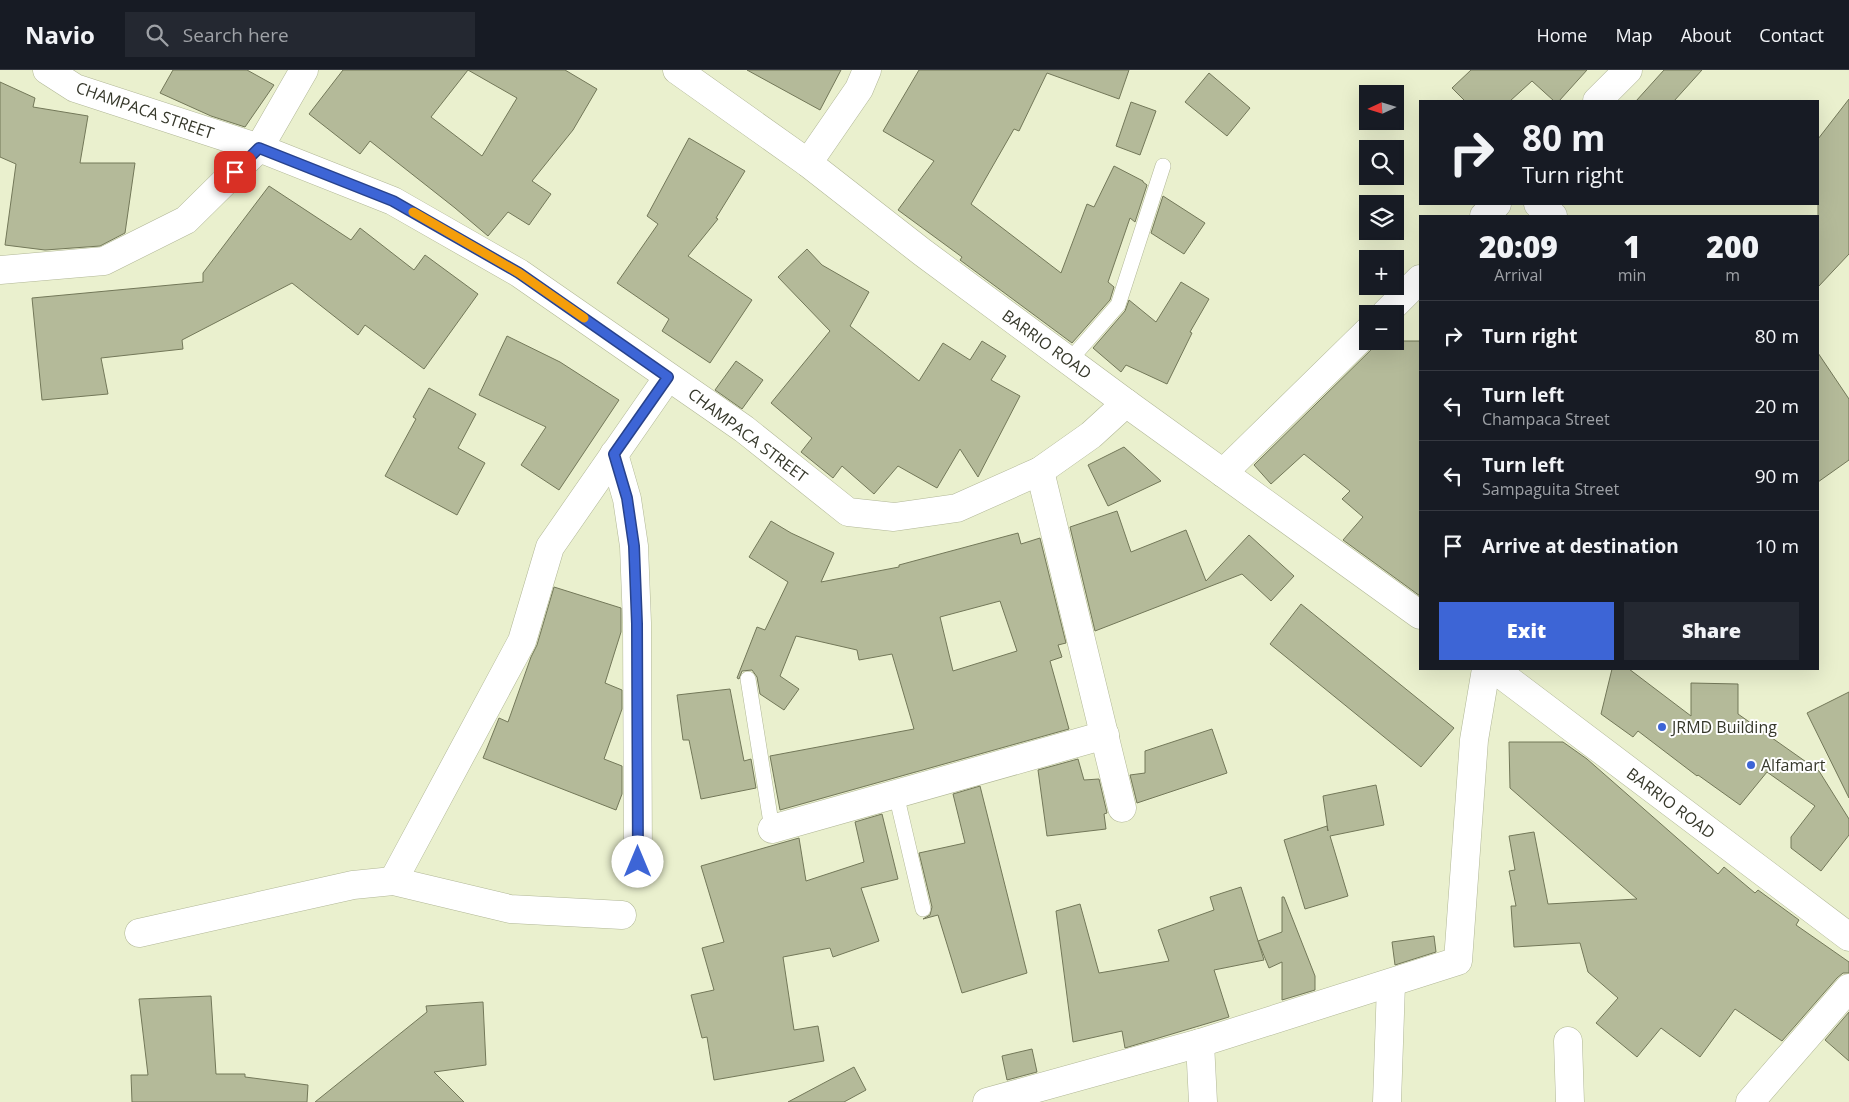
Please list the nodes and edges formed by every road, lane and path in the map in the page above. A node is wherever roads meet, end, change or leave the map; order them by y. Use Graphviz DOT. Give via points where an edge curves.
graph roads {
  1 [pos="47,70"];
  2 [pos="304,70"];
  3 [pos="677,70"];
  4 [pos="868,70"];
  5 [pos="1628,70"];
  6 [pos="1598,100"];
  7 [pos="259,148"];
  8 [pos="808,163"];
  9 [pos="1163,166"];
  10 [pos="1496,205"];
  11 [pos="1539,205"];
  12 [pos="1485,215"];
  13 [pos="1552,215"];
  14 [pos="0,270"];
  15 [pos="1419,280"];
  16 [pos="1394,305"];
  17 [pos="1359,340"];
  18 [pos="1069,361"];
  19 [pos="668,377"];
  20 [pos="1126,403"];
  21 [pos="614,454"];
  22 [pos="1040,471"];
  23 [pos="1223,473"];
  24 [pos="1419,614"];
  25 [pos="1486,670"];
  26 [pos="1495,670"];
  27 [pos="748,678"];
  28 [pos="1105,736"];
  29 [pos="896,794"];
  30 [pos="1122,808"];
  31 [pos="772,829"];
  32 [pos="638,862"];
  33 [pos="393,881"];
  34 [pos="923,909"];
  35 [pos="622,914"];
  36 [pos="139,933"];
  37 [pos="1849,937"];
  38 [pos="1391,984"];
  39 [pos="1849,988"];
  40 [pos="1568,1041"];
  41 [pos="1200,1043"];
  42 [pos="987,1102"];
  43 [pos="1203,1102"];
  44 [pos="1388,1102"];
  45 [pos="1570,1102"];
  46 [pos="1750,1102"];
  1 -- 7 [label="street, CHAMPACA STREET" via="75,88"];
  2 -- 7 [label="street"];
  3 -- 8 [label="street, BARRIO ROAD"];
  4 -- 8 [label="street" via="859,89"];
  5 -- 6 [label="street"];
  7 -- 14 [label="street" via="186,220 104,261"];
  7 -- 19 [label="street, CHAMPACA STREET" via="393,201 519,273"];
  8 -- 18 [label="street, BARRIO ROAD"];
  9 -- 18 [label="lane" via="1118,305"];
  10 -- 12 [label="street"];
  11 -- 13 [label="street"];
  15 -- 16 [label="street"];
  17 -- 23 [label="street"];
  18 -- 20 [label="street, BARRIO ROAD"];
  19 -- 21 [label="street"];
  19 -- 22 [label="street, CHAMPACA STREET" via="744,429 848,512 894,517 957,508"];
  20 -- 22 [label="street, CHAMPACA STREET" via="1091,435"];
  20 -- 23 [label="street, BARRIO ROAD"];
  21 -- 32 [label="street" via="627,498 634,546"];
  21 -- 33 [label="street" via="550,546 522,641"];
  22 -- 28 [label="street"];
  23 -- 24 [label="street, BARRIO ROAD"];
  25 -- 38 [label="street" via="1474,740 1458,962"];
  26 -- 37 [label="street, BARRIO ROAD"];
  27 -- 31 [label="lane"];
  28 -- 29 [label="street"];
  28 -- 30 [label="street"];
  29 -- 31 [label="street"];
  29 -- 34 [label="lane"];
  33 -- 35 [label="street" via="510,909"];
  33 -- 36 [label="street" via="353,885"];
  38 -- 41 [label="street"];
  38 -- 44 [label="street"];
  39 -- 46 [label="street"];
  40 -- 45 [label="street"];
  41 -- 42 [label="street"];
  41 -- 43 [label="street"];
}
